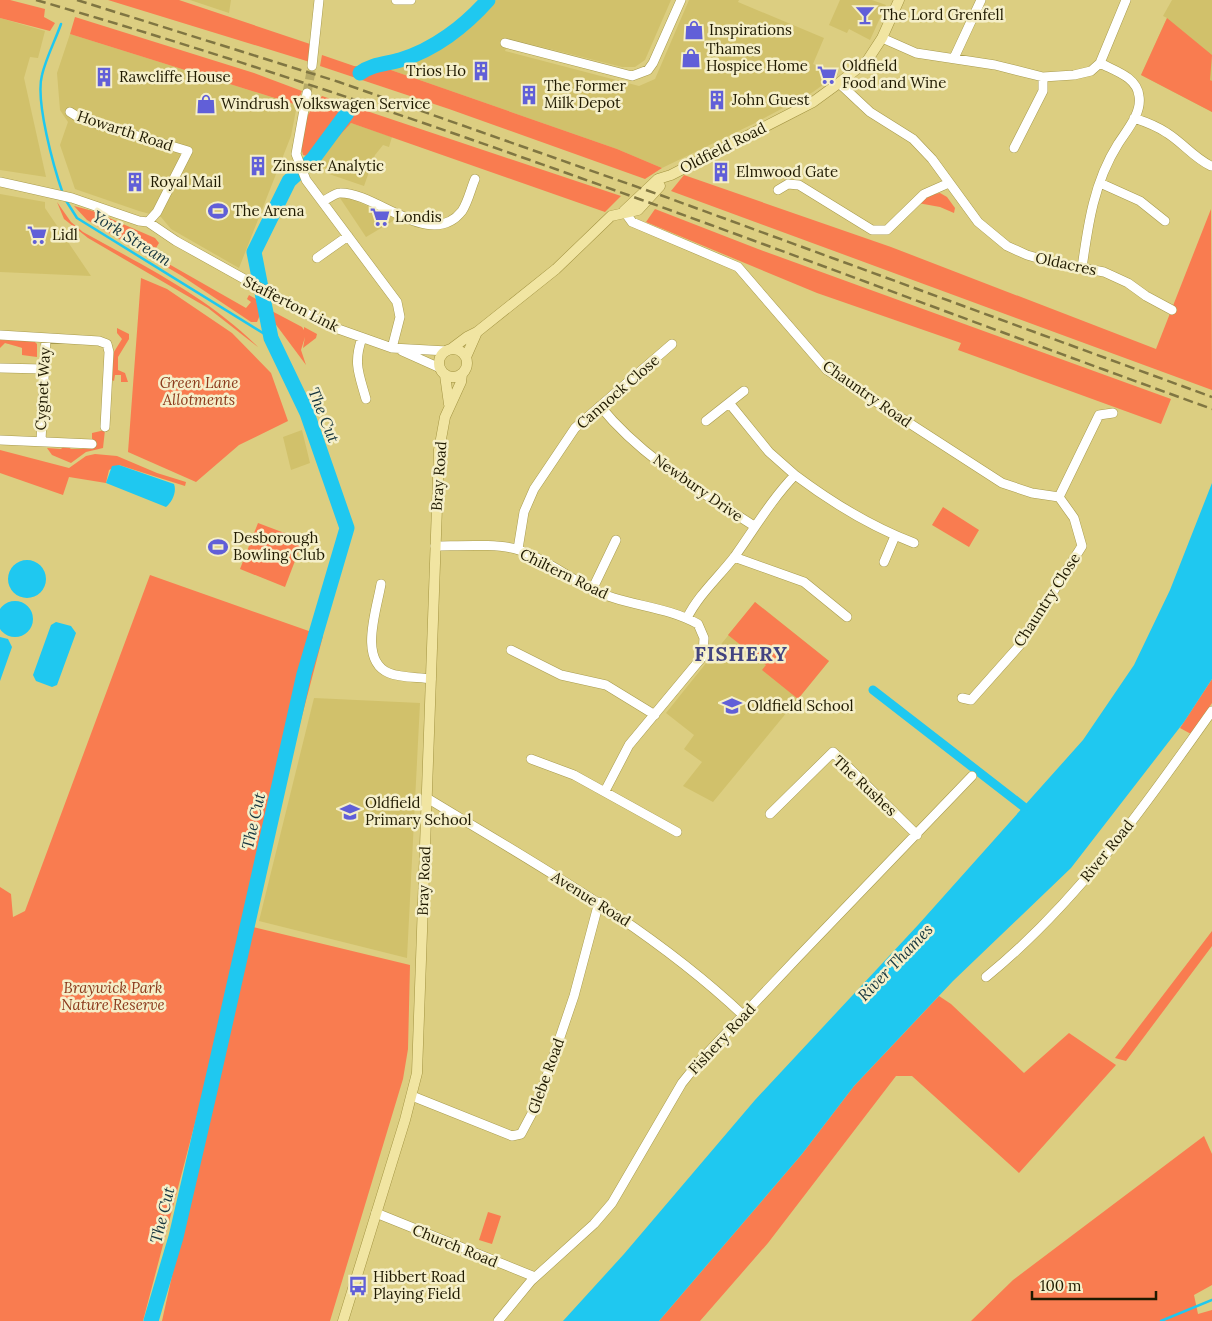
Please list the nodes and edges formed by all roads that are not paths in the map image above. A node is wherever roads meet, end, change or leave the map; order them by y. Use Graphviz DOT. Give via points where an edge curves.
graph roads {
  1 [pos="319,0"];
  2 [pos="396,0"];
  3 [pos="411,0"];
  4 [pos="680,0"];
  5 [pos="898,0"];
  6 [pos="981,0"];
  7 [pos="1126,0"];
  8 [pos="882,38"];
  9 [pos="506,43"];
  10 [pos="954,58"];
  11 [pos="1100,63"];
  12 [pos="312,66"];
  13 [pos="1042,77"];
  14 [pos="840,83"];
  15 [pos="306,93"];
  16 [pos="70,112"];
  17 [pos="1134,118"];
  18 [pos="1014,148"];
  19 [pos="1211,166"];
  20 [pos="475,178"];
  21 [pos="0,182"];
  22 [pos="1100,183"];
  23 [pos="949,184"];
  24 [pos="778,190"];
  25 [pos="323,201"];
  26 [pos="624,211"];
  27 [pos="1165,221"];
  28 [pos="148,222"];
  29 [pos="348,236"];
  30 [pos="317,258"];
  31 [pos="1082,268"];
  32 [pos="1172,310"];
  33 [pos="477,332"];
  34 [pos="0,335"];
  35 [pos="46,338"];
  36 [pos="362,338"];
  37 [pos="672,344"];
  38 [pos="392,348"];
  39 [pos="449,350"];
  40 [pos="466,357"];
  41 [pos="0,368"];
  42 [pos="43,369"];
  43 [pos="443,371"];
  44 [pos="462,374"];
  45 [pos="744,391"];
  46 [pos="366,399"];
  47 [pos="449,404"];
  48 [pos="730,404"];
  49 [pos="600,406"];
  50 [pos="1113,413"];
  51 [pos="706,421"];
  52 [pos="105,427"];
  53 [pos="0,440"];
  54 [pos="41,441"];
  55 [pos="92,444"];
  56 [pos="795,475"];
  57 [pos="1059,496"];
  58 [pos="754,526"];
  59 [pos="895,536"];
  60 [pos="616,540"];
  61 [pos="914,543"];
  62 [pos="435,546"];
  63 [pos="518,550"];
  64 [pos="734,557"];
  65 [pos="884,562"];
  66 [pos="381,584"];
  67 [pos="592,590"];
  68 [pos="847,617"];
  69 [pos="687,618"];
  70 [pos="511,650"];
  71 [pos="431,679"];
  72 [pos="962,698"];
  73 [pos="1212,712"];
  74 [pos="655,716"];
  75 [pos="531,759"];
  76 [pos="972,776"];
  77 [pos="605,792"];
  78 [pos="427,798"];
  79 [pos="770,814"];
  80 [pos="677,832"];
  81 [pos="917,836"];
  82 [pos="599,902"];
  83 [pos="986,978"];
  84 [pos="744,1016"];
  85 [pos="412,1096"];
  86 [pos="376,1214"];
  87 [pos="535,1277"];
  88 [pos="343,1321"];
  89 [pos="498,1321"];
  1 -- 12 [label="street"];
  2 -- 3 [label="street"];
  4 -- 9 [label="street" via="653,64 648,70 632,76"];
  5 -- 8 [label="main road, Oldfield Road"];
  6 -- 10 [label="street"];
  7 -- 11 [label="street"];
  8 -- 10 [label="street" via="916,53"];
  8 -- 14 [label="main road, Oldfield Road" via="867,61"];
  10 -- 13 [label="street"];
  11 -- 13 [label="street" via="1091,71"];
  11 -- 17 [label="street" via="1135,84 1140,103"];
  13 -- 18 [label="street" via="1043,91"];
  14 -- 23 [label="street, Oldacres" via="870,112 913,139"];
  14 -- 26 [label="main road, Oldfield Road" via="813,102 671,175 638,210"];
  15 -- 25 [label="street" via="296,154 306,180"];
  16 -- 28 [label="street, Howarth Road" via="81,119 188,151 157,212"];
  17 -- 19 [label="street" via="1153,124"];
  17 -- 22 [label="street" via="1113,152"];
  20 -- 25 [label="street" via="462,211 448,222 428,226 358,196 339,193"];
  21 -- 28 [label="street, Stafferton Link" via="72,198"];
  22 -- 27 [label="street" via="1140,202"];
  22 -- 31 [label="street" via="1093,199"];
  23 -- 24 [label="street" via="924,194 887,230 872,230 799,185 788,184"];
  23 -- 31 [label="street, Oldacres" via="978,222 1007,246 1026,255"];
  25 -- 29 [label="street"];
  26 -- 33 [label="main road, Oldfield Road" via="612,216 556,269"];
  26 -- 57 [label="street, Chauntry Road" via="632,222 738,267 827,370 1002,483 1032,494"];
  28 -- 36 [label="street, Stafferton Link" via="287,304 327,325"];
  29 -- 30 [label="street"];
  29 -- 38 [label="street" via="397,302 400,317"];
  31 -- 32 [label="street, Oldacres" via="1114,276"];
  33 -- 39 [label="main road, Oldfield Road"];
  33 -- 40 [label="main road"];
  34 -- 35 [label="street"];
  35 -- 42 [label="street, Cygnet Way"];
  35 -- 52 [label="street" via="99,341 108,345"];
  36 -- 38 [label="street, Stafferton Link"];
  36 -- 46 [label="street" via="356,354 356,366"];
  37 -- 49 [label="street, Cannock Close"];
  38 -- 39 [label="street, Stafferton Link"];
  38 -- 43 [label="street"];
  39 -- 40 [label="main road" via="460,351"];
  39 -- 43 [label="main road" via="440,360"];
  40 -- 44 [label="main road" via="467,367"];
  41 -- 42 [label="street"];
  42 -- 54 [label="street, Cygnet Way"];
  43 -- 44 [label="main road" via="452,377"];
  43 -- 47 [label="main road"];
  44 -- 47 [label="main road, Bray Road"];
  45 -- 48 [label="street"];
  47 -- 62 [label="main road, Bray Road" via="439,450"];
  48 -- 51 [label="street"];
  48 -- 56 [label="street" via="769,452"];
  49 -- 58 [label="street, Newbury Drive" via="659,463"];
  49 -- 63 [label="street, Cannock Close" via="575,428 534,489 524,512"];
  50 -- 57 [label="street" via="1099,415"];
  53 -- 54 [label="street"];
  54 -- 55 [label="street"];
  56 -- 58 [label="street"];
  56 -- 59 [label="street" via="821,494"];
  57 -- 72 [label="street, Chauntry Close" via="1074,518 1082,546 1019,646 970,700"];
  58 -- 64 [label="street"];
  59 -- 61 [label="street"];
  59 -- 65 [label="street"];
  60 -- 67 [label="street"];
  62 -- 63 [label="street, Chiltern Road" via="470,545"];
  62 -- 71 [label="main road, Bray Road"];
  63 -- 67 [label="street, Chiltern Road"];
  64 -- 68 [label="street" via="804,582"];
  64 -- 69 [label="street" via="695,602"];
  66 -- 71 [label="street" via="371,643 374,659 390,673"];
  67 -- 69 [label="street, Chiltern Road"];
  69 -- 74 [label="street, Chiltern Road" via="698,624 704,638 703,656"];
  70 -- 74 [label="street" via="561,675 606,685"];
  71 -- 78 [label="main road, Bray Road"];
  73 -- 83 [label="street, River Road" via="1161,784 1078,887"];
  74 -- 77 [label="street, Chiltern Road" via="629,745"];
  75 -- 77 [label="street" via="574,775"];
  76 -- 81 [label="street, Fishery Road"];
  77 -- 80 [label="street"];
  78 -- 82 [label="street, Avenue Road"];
  78 -- 85 [label="main road, Bray Road" via="417,1065"];
  79 -- 81 [label="street, The Rushes" via="833,752"];
  81 -- 84 [label="street, Fishery Road" via="798,956"];
  82 -- 84 [label="street, Avenue Road" via="694,971"];
  82 -- 85 [label="street, Glebe Road" via="574,996 538,1102 521,1134 512,1136"];
  84 -- 87 [label="street, Fishery Road" via="682,1083 612,1202 594,1224"];
  85 -- 86 [label="main road, Bray Road"];
  86 -- 87 [label="street, Church Road"];
  86 -- 88 [label="main road, Bray Road"];
  87 -- 89 [label="street, Fishery Road"];
}
